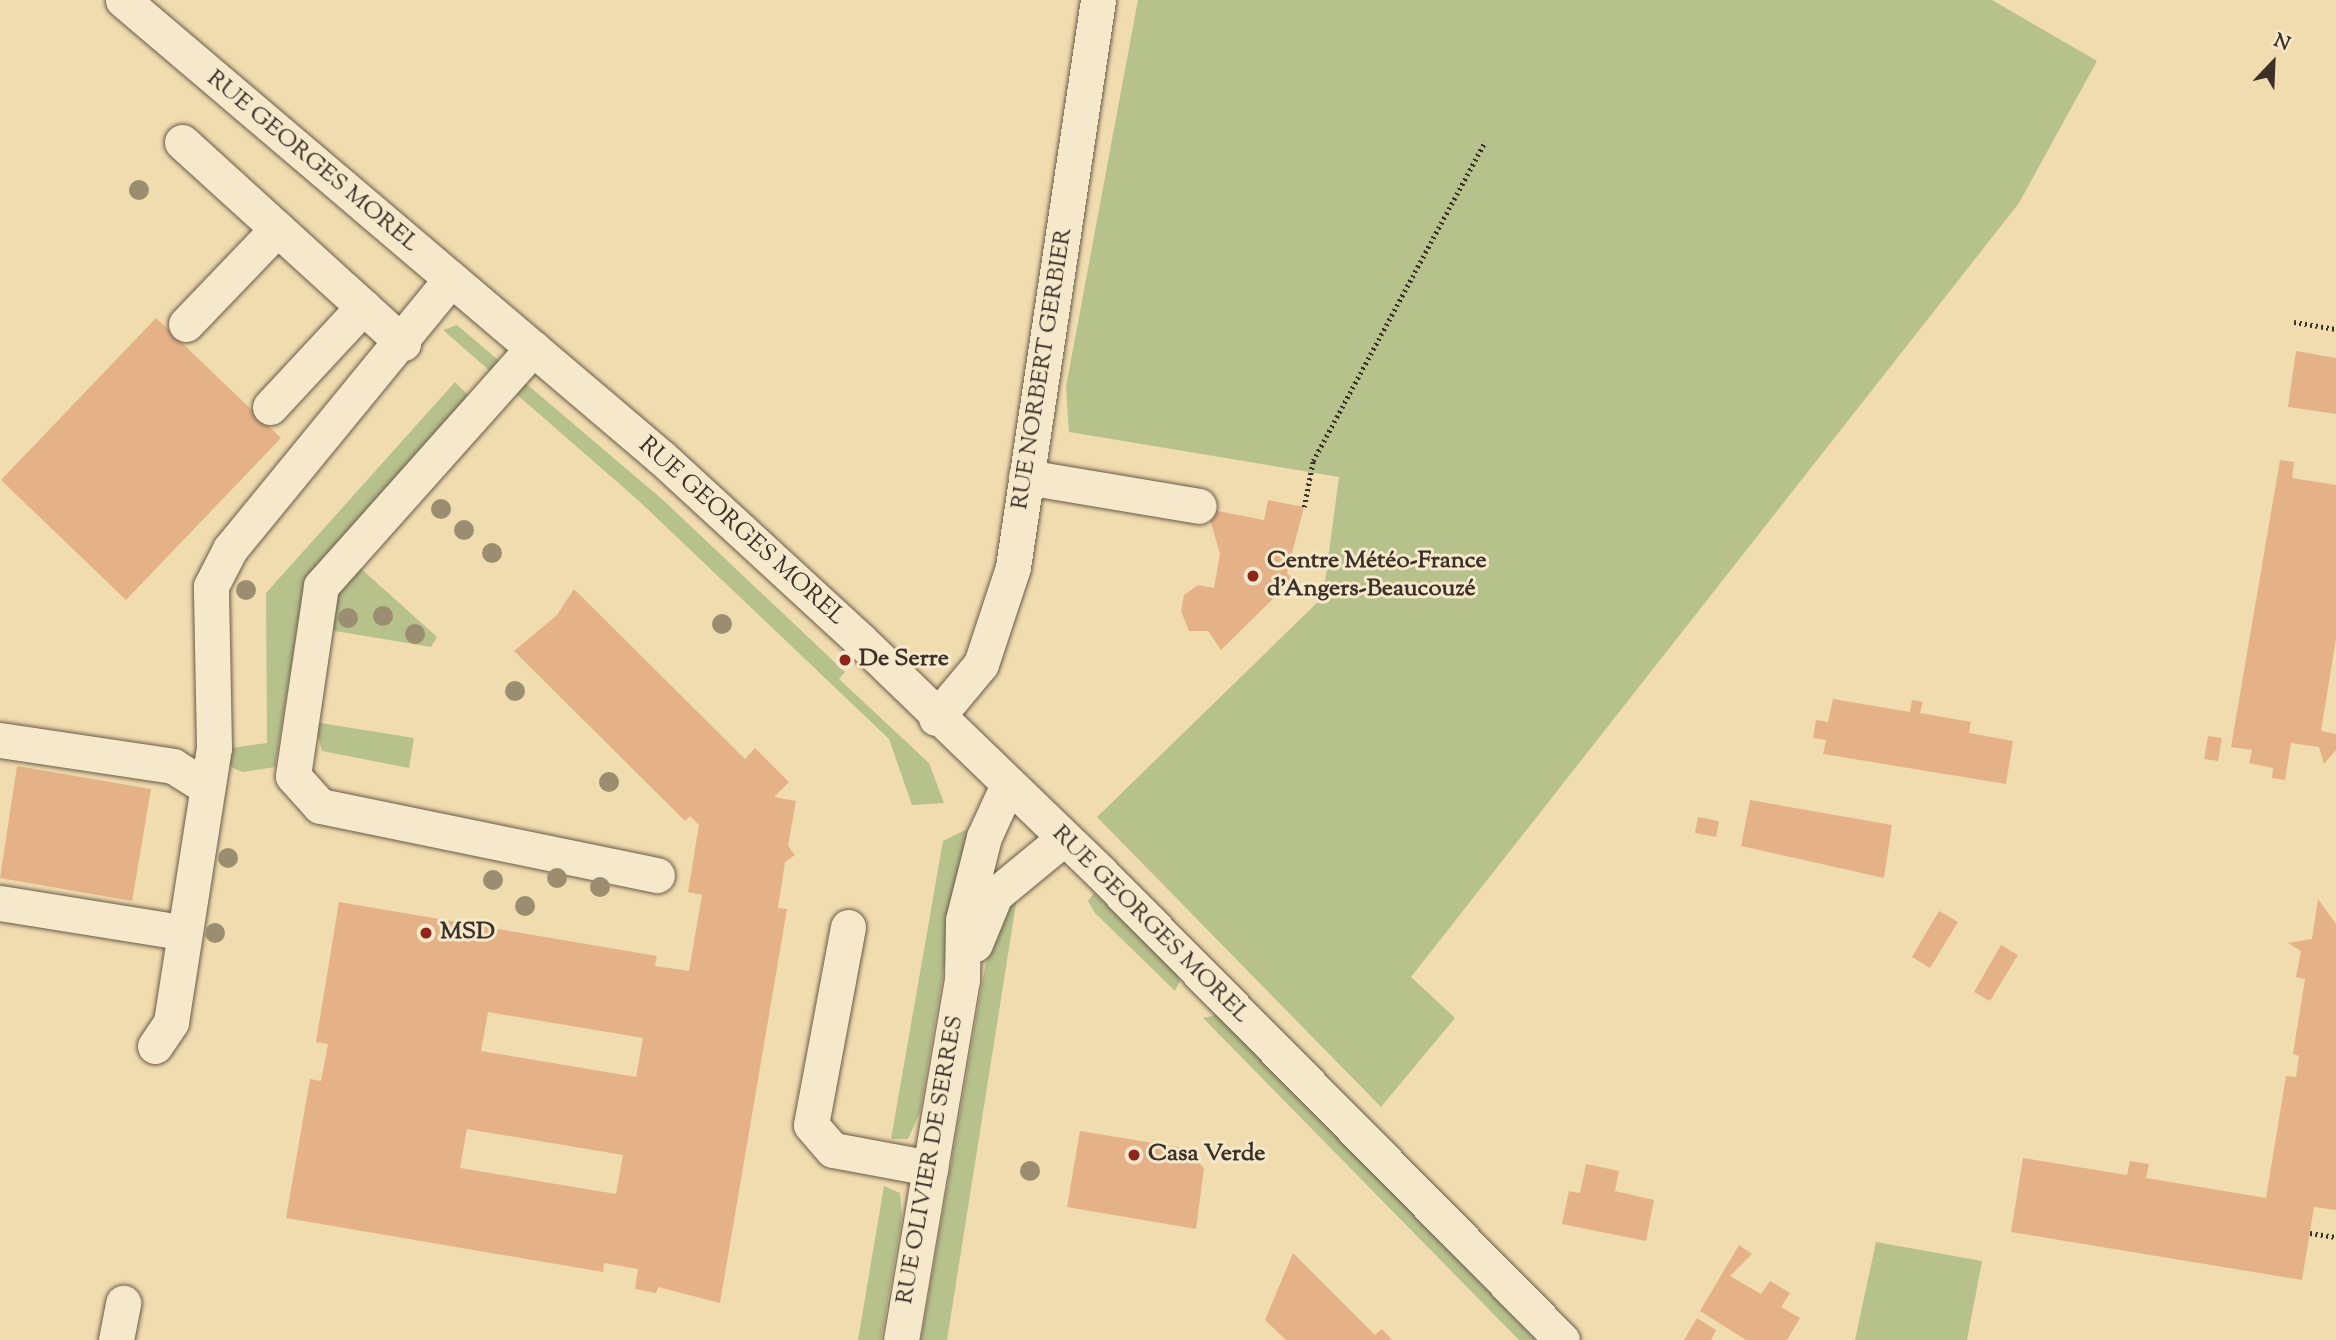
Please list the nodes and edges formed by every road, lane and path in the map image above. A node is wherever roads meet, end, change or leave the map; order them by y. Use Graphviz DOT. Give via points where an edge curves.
graph roads {
  1 [pos="123,0"];
  2 [pos="1098,0"];
  3 [pos="1485,141"];
  4 [pos="183,142"];
  5 [pos="278,229"];
  6 [pos="451,279"];
  7 [pos="363,307"];
  8 [pos="2294,322"];
  9 [pos="186,324"];
  10 [pos="2336,329"];
  11 [pos="404,343"];
  12 [pos="533,348"];
  13 [pos="270,407"];
  14 [pos="1026,477"];
  15 [pos="1199,506"];
  16 [pos="1304,507"];
  17 [pos="936,718"];
  18 [pos="0,740"];
  19 [pos="206,787"];
  20 [pos="1007,787"];
  21 [pos="1063,839"];
  22 [pos="657,875"];
  23 [pos="0,903"];
  24 [pos="848,927"];
  25 [pos="181,932"];
  26 [pos="961,980"];
  27 [pos="155,1046"];
  28 [pos="930,1168"];
  29 [pos="2310,1233"];
  30 [pos="2336,1237"];
  31 [pos="123,1303"];
  32 [pos="116,1340"];
  33 [pos="901,1340"];
  34 [pos="1562,1340"];
  1 -- 6 [label="street, RUE GEORGES MOREL"];
  2 -- 14 [label="street, RUE NORBERT GERBIER"];
  3 -- 16 [label="path" via="1313,461"];
  4 -- 5 [label="street"];
  5 -- 7 [label="street"];
  5 -- 9 [label="street"];
  6 -- 11 [label="street"];
  6 -- 12 [label="street, RUE GEORGES MOREL"];
  7 -- 11 [label="street"];
  7 -- 13 [label="street"];
  8 -- 10 [label="path"];
  11 -- 19 [label="street" via="230,549 211,586 214,748"];
  12 -- 17 [label="street, RUE GEORGES MOREL" via="682,476"];
  12 -- 22 [label="street" via="321,586 293,776 320,806"];
  14 -- 15 [label="street"];
  14 -- 17 [label="street, RUE NORBERT GERBIER" via="1013,567 981,664"];
  17 -- 20 [label="street, RUE GEORGES MOREL"];
  18 -- 19 [label="street" via="173,766"];
  19 -- 25 [label="street"];
  20 -- 21 [label="street, RUE GEORGES MOREL"];
  20 -- 26 [label="street, RUE OLIVIER DE SERRES" via="971,878"];
  21 -- 26 [label="street, RUE OLIVIER DE SERRES" via="995,895"];
  21 -- 34 [label="street, RUE GEORGES MOREL"];
  23 -- 25 [label="street"];
  24 -- 28 [label="street" via="811,1125 833,1150"];
  25 -- 27 [label="street" via="171,1022"];
  26 -- 28 [label="street, RUE OLIVIER DE SERRES"];
  28 -- 33 [label="street, RUE OLIVIER DE SERRES"];
  29 -- 30 [label="path"];
  31 -- 32 [label="street"];
}
